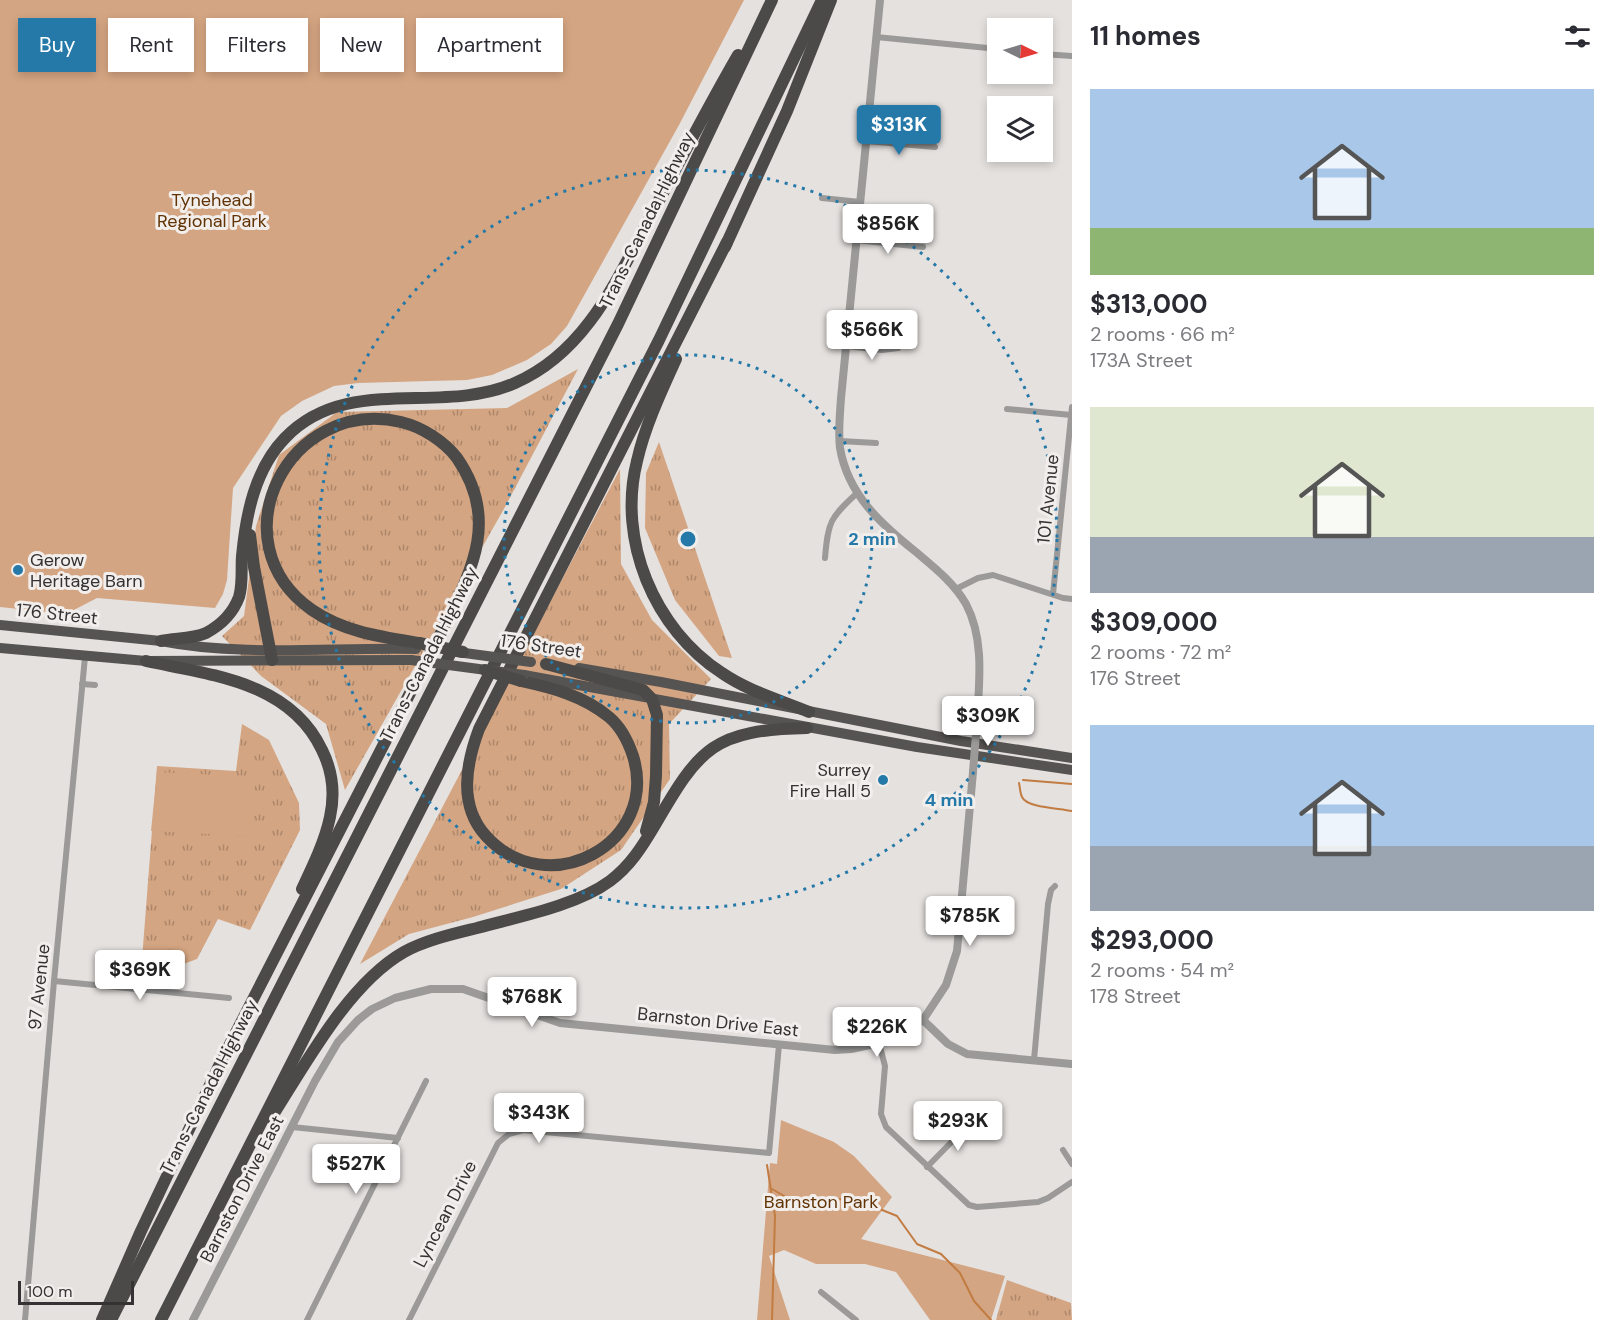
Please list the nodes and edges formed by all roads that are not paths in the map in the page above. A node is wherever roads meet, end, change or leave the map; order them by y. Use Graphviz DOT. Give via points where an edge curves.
graph roads {
  1 [pos="771,0"];
  2 [pos="822,0"];
  3 [pos="831,0"];
  4 [pos="880,0"];
  5 [pos="876,37"];
  6 [pos="987,48"];
  7 [pos="1053,55"];
  8 [pos="1072,56"];
  9 [pos="866,141"];
  10 [pos="934,147"];
  11 [pos="822,198"];
  12 [pos="860,202"];
  13 [pos="856,240"];
  14 [pos="727,242"];
  15 [pos="923,246"];
  16 [pos="846,346"];
  17 [pos="898,348"];
  18 [pos="1072,407"];
  19 [pos="1007,409"];
  20 [pos="1071,415"];
  21 [pos="840,441"];
  22 [pos="876,443"];
  23 [pos="856,494"];
  24 [pos="249,513"];
  25 [pos="825,558"];
  26 [pos="956,589"];
  27 [pos="1053,594"];
  28 [pos="1072,599"];
  29 [pos="0,624"];
  30 [pos="161,640"];
  31 [pos="417,646"];
  32 [pos="0,648"];
  33 [pos="463,652"];
  34 [pos="271,654"];
  35 [pos="85,657"];
  36 [pos="146,661"];
  37 [pos="546,664"];
  38 [pos="485,670"];
  39 [pos="523,678"];
  40 [pos="82,684"];
  41 [pos="95,685"];
  42 [pos="652,699"];
  43 [pos="810,712"];
  44 [pos="807,728"];
  45 [pos="1072,758"];
  46 [pos="1072,770"];
  47 [pos="638,854"];
  48 [pos="1055,886"];
  49 [pos="54,981"];
  50 [pos="229,998"];
  51 [pos="923,1020"];
  52 [pos="879,1043"];
  53 [pos="778,1045"];
  54 [pos="225,1054"];
  55 [pos="1034,1060"];
  56 [pos="1072,1064"];
  57 [pos="426,1081"];
  58 [pos="973,1120"];
  59 [pos="292,1127"];
  60 [pos="398,1138"];
  61 [pos="1063,1150"];
  62 [pos="244,1159"];
  63 [pos="1072,1164"];
  64 [pos="927,1167"];
  65 [pos="1072,1182"];
  66 [pos="821,1292"];
  67 [pos="25,1320"];
  68 [pos="102,1320"];
  69 [pos="111,1320"];
  70 [pos="161,1320"];
  71 [pos="193,1320"];
  72 [pos="307,1320"];
  73 [pos="409,1320"];
  74 [pos="856,1320"];
  1 -- 24 [label="highway" via="719,87 604,303 558,358 513,384 491,390 366,399 323,411 297,426 272,453 254,489"];
  1 -- 69 [label="highway, Trans-Canada Highway" via="618,324"];
  2 -- 62 [label="highway" via="658,340"];
  3 -- 14 [label="highway" via="787,111"];
  4 -- 5 [label="street, Barnston Drive East"];
  5 -- 6 [label="street"];
  5 -- 9 [label="street, Barnston Drive East"];
  7 -- 8 [label="street"];
  9 -- 10 [label="street"];
  9 -- 12 [label="street, Barnston Drive East"];
  11 -- 12 [label="street"];
  12 -- 13 [label="street, Barnston Drive East"];
  13 -- 15 [label="street"];
  13 -- 16 [label="street, Barnston Drive East"];
  14 -- 39 [label="highway" via="470,753 466,778 469,803 476,822 489,839 506,853 528,863 573,863 611,841 626,822 634,800 634,760 620,729 600,711 574,696"];
  14 -- 43 [label="highway" via="643,438 634,476 633,531 639,561 661,612 692,649 735,681"];
  16 -- 17 [label="street"];
  16 -- 21 [label="street, Barnston Drive East"];
  18 -- 20 [label="street, 101 Avenue"];
  19 -- 20 [label="street"];
  20 -- 27 [label="street, 101 Avenue"];
  21 -- 22 [label="street"];
  21 -- 23 [label="street, Barnston Drive East"];
  23 -- 25 [label="street" via="827,530"];
  23 -- 26 [label="street, Barnston Drive East" via="892,533"];
  24 -- 30 [label="highway" via="241,590 234,608 220,624 203,634"];
  24 -- 34 [label="highway"];
  26 -- 27 [label="street" via="993,575"];
  26 -- 51 [label="street, Barnston Drive East, bridge" via="970,614 978,647 974,772 957,951 946,985"];
  27 -- 28 [label="street"];
  29 -- 30 [label="highway, 176 Street"];
  30 -- 34 [label="highway, 176 Street"];
  31 -- 33 [label="highway, bridge"];
  31 -- 34 [label="highway, 176 Street"];
  31 -- 54 [label="highway" via="361,633 311,610 289,589 272,558 267,514 281,471 311,439 349,421 387,419 423,430 442,443 455,456 474,489 479,514 478,546 446,623"];
  32 -- 35 [label="highway, 176 Street"];
  33 -- 37 [label="highway, 176 Street, bridge"];
  34 -- 36 [label="highway, 176 Street"];
  34 -- 38 [label="highway, 176 Street, bridge" via="411,660"];
  35 -- 36 [label="highway, 176 Street"];
  35 -- 40 [label="street, 97 Avenue"];
  36 -- 54 [label="highway" via="237,682 282,702 307,723 326,757 331,775 333,796 326,832"];
  37 -- 42 [label="highway" via="643,690"];
  37 -- 43 [label="highway, 176 Street"];
  38 -- 39 [label="highway, bridge"];
  39 -- 42 [label="highway, 176 Street"];
  40 -- 41 [label="street"];
  40 -- 49 [label="street, 97 Avenue"];
  42 -- 44 [label="highway, 176 Street"];
  42 -- 47 [label="highway" via="657,710 656,776 650,821"];
  43 -- 45 [label="highway, 176 Street"];
  44 -- 46 [label="highway, 176 Street"];
  44 -- 47 [label="highway" via="748,732 711,748 692,765"];
  47 -- 62 [label="highway" via="595,890 552,907 443,937 404,952 384,967 347,1003"];
  48 -- 55 [label="street" via="1050,890 1048,904"];
  49 -- 50 [label="street"];
  49 -- 67 [label="street, 97 Avenue"];
  51 -- 52 [label="street, Barnston Drive East"];
  51 -- 55 [label="street" via="948,1044 967,1054"];
  52 -- 53 [label="street, Barnston Drive East" via="835,1050"];
  52 -- 64 [label="street" via="885,1066 881,1114 886,1127"];
  53 -- 59 [label="street, Barnston Drive East" via="560,1023 463,989 431,989 395,998 358,1020 338,1042"];
  53 -- 73 [label="street, Lyncean Drive" via="769,1153 523,1130 509,1134 498,1143"];
  54 -- 68 [label="highway"];
  55 -- 56 [label="street"];
  57 -- 60 [label="street"];
  58 -- 64 [label="street"];
  59 -- 60 [label="street"];
  59 -- 71 [label="street, Barnston Drive East"];
  60 -- 72 [label="street"];
  61 -- 63 [label="street"];
  62 -- 70 [label="highway"];
  64 -- 65 [label="street" via="973,1207 1038,1202"];
  66 -- 74 [label="street"];
}
